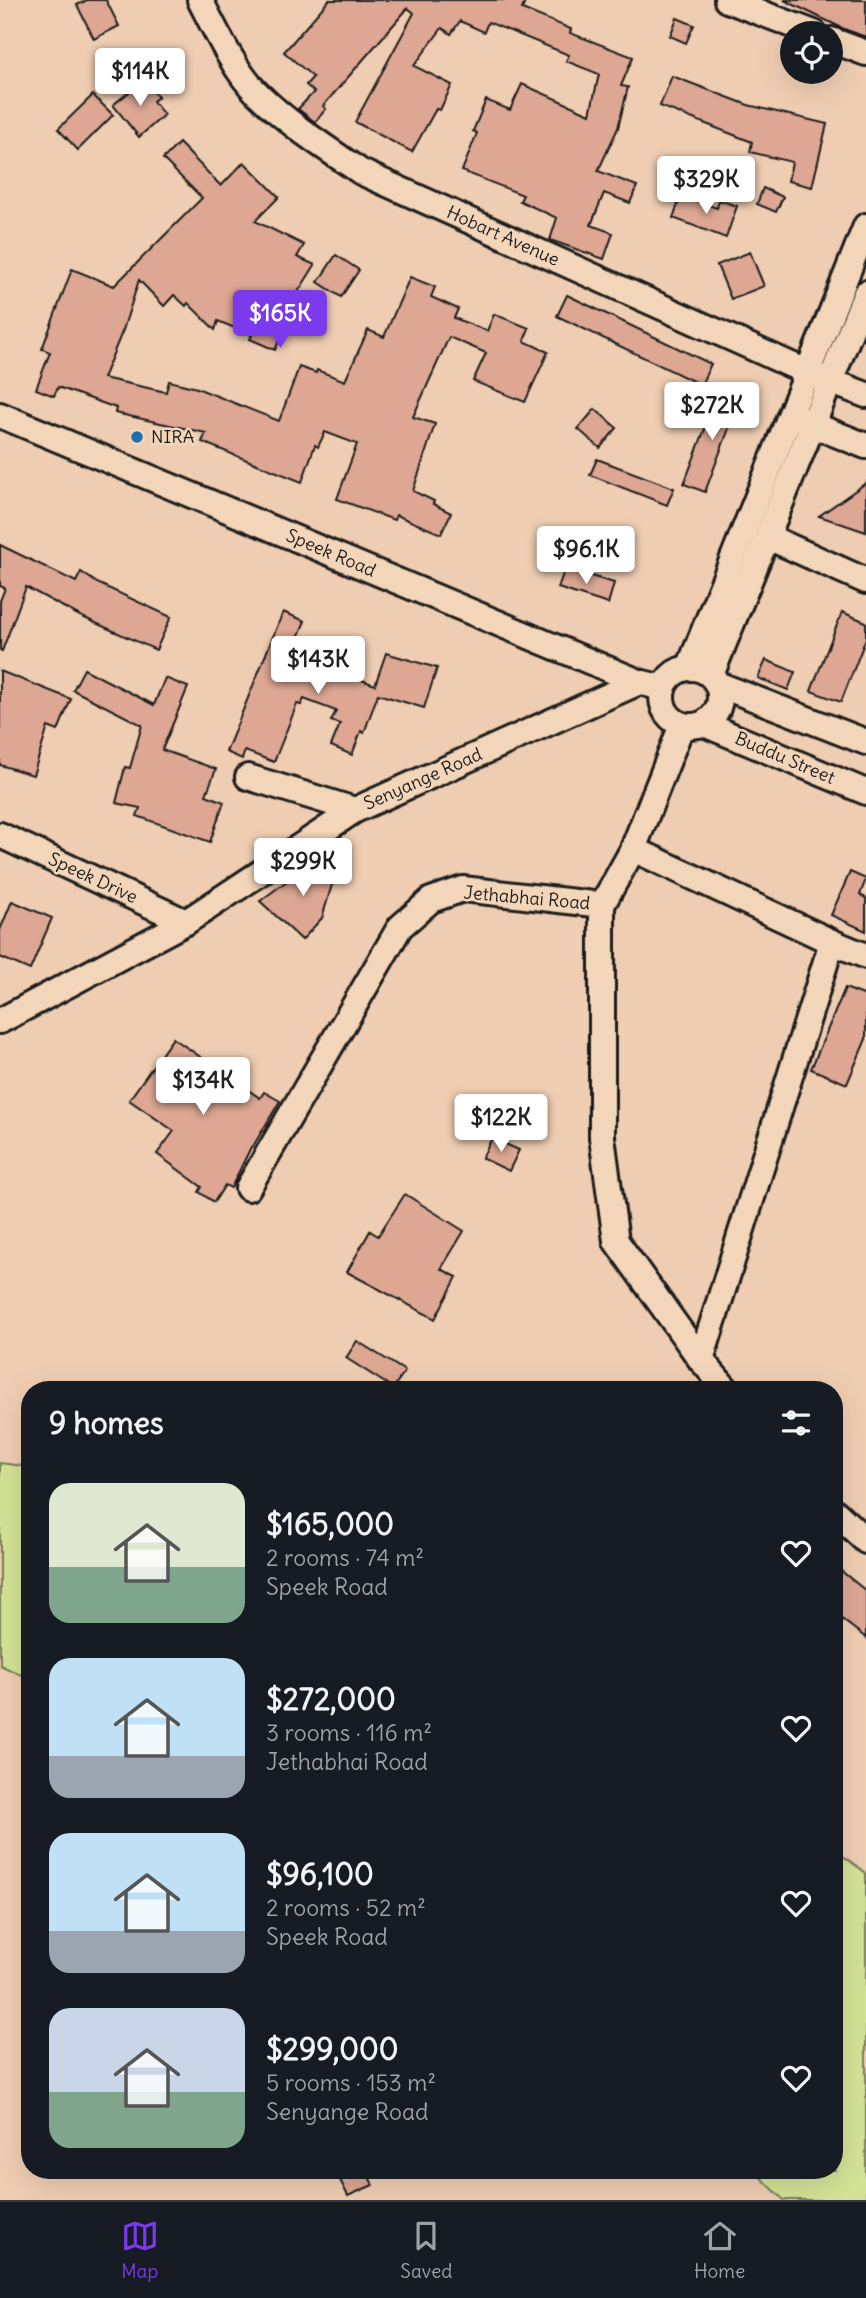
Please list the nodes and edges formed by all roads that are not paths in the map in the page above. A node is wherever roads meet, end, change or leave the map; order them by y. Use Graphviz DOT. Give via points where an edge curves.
graph roads {
  1 [pos="200,0"];
  2 [pos="727,0"];
  3 [pos="782,21"];
  4 [pos="843,44"];
  5 [pos="866,53"];
  6 [pos="866,226"];
  7 [pos="866,293"];
  8 [pos="819,377"];
  9 [pos="866,395"];
  10 [pos="0,415"];
  11 [pos="802,420"];
  12 [pos="866,446"];
  13 [pos="768,537"];
  14 [pos="866,581"];
  15 [pos="706,675"];
  16 [pos="639,682"];
  17 [pos="663,688"];
  18 [pos="693,724"];
  19 [pos="866,743"];
  20 [pos="248,776"];
  21 [pos="866,792"];
  22 [pos="355,810"];
  23 [pos="0,835"];
  24 [pos="633,849"];
  25 [pos="602,905"];
  26 [pos="186,922"];
  27 [pos="832,942"];
  28 [pos="866,956"];
  29 [pos="0,1021"];
  30 [pos="248,1188"];
  31 [pos="701,1360"];
  32 [pos="719,1381"];
  33 [pos="843,1519"];
  34 [pos="866,1541"];
  1 -- 8 [label="street, Hobart Avenue" via="255,92 314,141 361,172"];
  2 -- 3 [label="street"];
  4 -- 5 [label="street"];
  6 -- 8 [label="street"];
  7 -- 8 [label="street"];
  8 -- 9 [label="street, Hobart Avenue"];
  8 -- 11 [label="street"];
  10 -- 16 [label="street, Speek Road"];
  11 -- 12 [label="street"];
  11 -- 13 [label="street"];
  11 -- 15 [label="street"];
  13 -- 14 [label="street"];
  13 -- 15 [label="street"];
  15 -- 17 [label="street" via="678,671"];
  15 -- 18 [label="street" via="720,695 719,706 713,716"];
  15 -- 19 [label="street"];
  16 -- 17 [label="street, Speek Road"];
  16 -- 22 [label="street, Senyange Road"];
  17 -- 18 [label="street" via="665,710 672,719"];
  18 -- 21 [label="street, Buddu Street"];
  18 -- 24 [label="street, Jethabhai Road"];
  20 -- 22 [label="street"];
  22 -- 26 [label="street, Senyange Road"];
  23 -- 26 [label="street, Speek Drive"];
  24 -- 25 [label="street, Jethabhai Road"];
  24 -- 27 [label="street"];
  25 -- 30 [label="street, Jethabhai Road" via="463,889 431,900 400,927"];
  25 -- 31 [label="street" via="602,1137 616,1241"];
  26 -- 29 [label="street, Senyange Road"];
  27 -- 28 [label="street"];
  27 -- 31 [label="street"];
  31 -- 32 [label="street"];
  33 -- 34 [label="street"];
}
